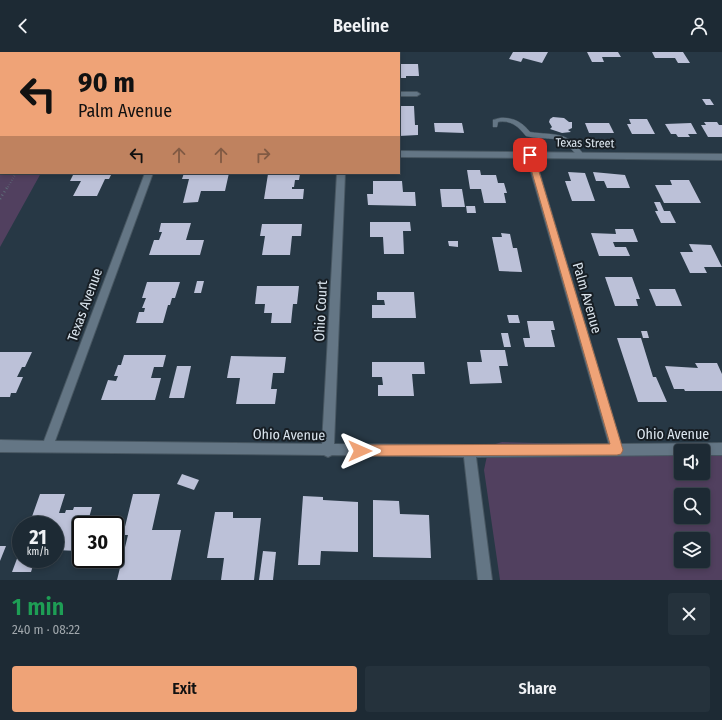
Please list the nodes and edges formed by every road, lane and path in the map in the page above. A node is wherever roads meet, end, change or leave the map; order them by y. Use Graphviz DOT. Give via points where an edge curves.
graph roads {
  1 [pos="400,94"];
  2 [pos="417,94"];
  3 [pos="495,126"];
  4 [pos="400,154"];
  5 [pos="530,155"];
  6 [pos="580,155"];
  7 [pos="722,157"];
  8 [pos="15,174"];
  9 [pos="149,174"];
  10 [pos="341,174"];
  11 [pos="0,199"];
  12 [pos="0,446"];
  13 [pos="47,448"];
  14 [pos="722,449"];
  15 [pos="617,450"];
  16 [pos="328,451"];
  17 [pos="469,451"];
  18 [pos="485,580"];
  1 -- 2 [label="street"];
  3 -- 6 [label="lane" via="495,121 502,118 514,120 528,134 566,139"];
  4 -- 5 [label="street, Texas Street"];
  5 -- 6 [label="street, Texas Street"];
  5 -- 15 [label="street, Palm Avenue"];
  6 -- 7 [label="street, Texas Street"];
  8 -- 11 [label="path"];
  9 -- 13 [label="street, Texas Avenue"];
  10 -- 16 [label="street, Ohio Court"];
  12 -- 13 [label="street, Ohio Avenue"];
  13 -- 16 [label="street, Ohio Avenue"];
  14 -- 15 [label="street, Ohio Avenue"];
  15 -- 17 [label="street, Ohio Avenue"];
  16 -- 17 [label="street, Ohio Avenue"];
  17 -- 18 [label="street"];
}
